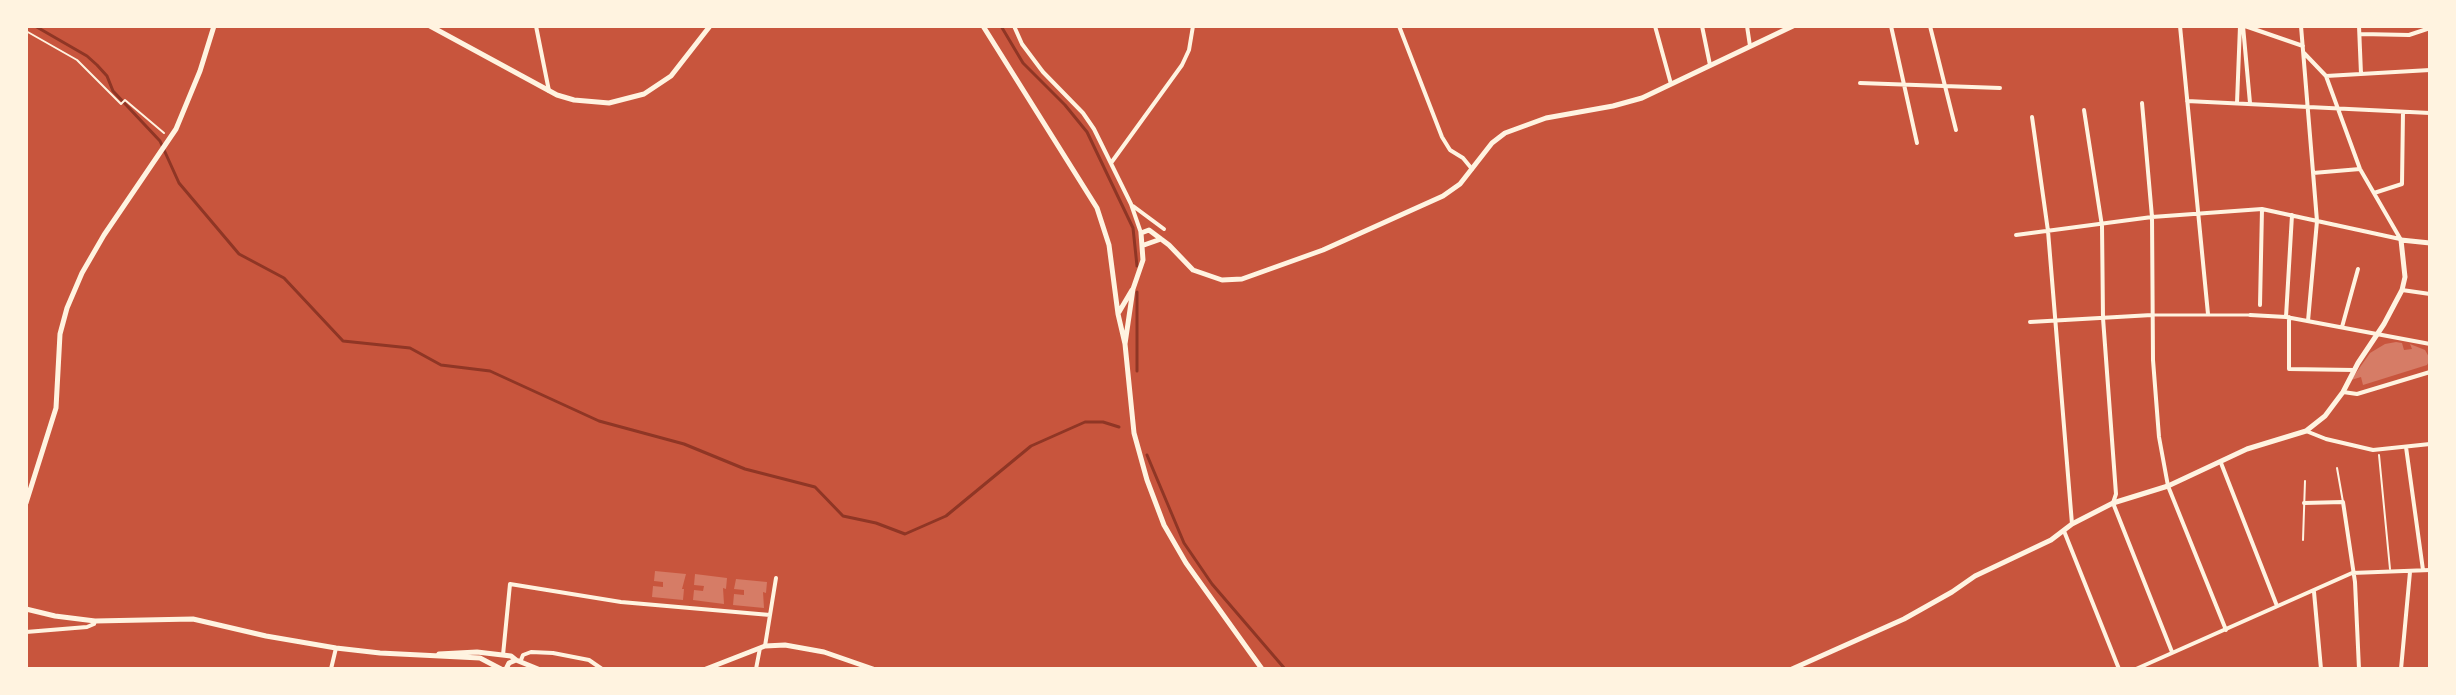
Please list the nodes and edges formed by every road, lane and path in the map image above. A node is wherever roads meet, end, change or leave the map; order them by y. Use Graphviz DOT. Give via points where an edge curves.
graph roads {
  1 [pos="214,26"];
  2 [pos="430,26"];
  3 [pos="536,26"];
  4 [pos="710,26"];
  5 [pos="983,26"];
  6 [pos="1014,26"];
  7 [pos="1193,26"];
  8 [pos="1399,26"];
  9 [pos="1655,26"];
  10 [pos="1702,26"];
  11 [pos="1747,26"];
  12 [pos="1793,26"];
  13 [pos="1891,26"];
  14 [pos="1930,26"];
  15 [pos="2180,26"];
  16 [pos="2243,26"];
  17 [pos="2301,26"];
  18 [pos="2359,26"];
  19 [pos="2406,26"];
  20 [pos="2430,28"];
  21 [pos="26,31"];
  22 [pos="2361,34"];
  23 [pos="2409,35"];
  24 [pos="1750,46"];
  25 [pos="2303,46"];
  26 [pos="2304,53"];
  27 [pos="1710,65"];
  28 [pos="2430,70"];
  29 [pos="2361,74"];
  30 [pos="2326,76"];
  31 [pos="1860,83"];
  32 [pos="1671,84"];
  33 [pos="1905,85"];
  34 [pos="1945,86"];
  35 [pos="2000,88"];
  36 [pos="549,91"];
  37 [pos="2187,101"];
  38 [pos="2142,103"];
  39 [pos="2237,103"];
  40 [pos="2250,103"];
  41 [pos="2309,107"];
  42 [pos="2338,108"];
  43 [pos="2084,110"];
  44 [pos="2403,112"];
  45 [pos="2430,113"];
  46 [pos="2032,117"];
  47 [pos="1956,130"];
  48 [pos="169,138"];
  49 [pos="1917,143"];
  50 [pos="1111,163"];
  51 [pos="1472,169"];
  52 [pos="2360,169"];
  53 [pos="2313,173"];
  54 [pos="2373,193"];
  55 [pos="1131,204"];
  56 [pos="2262,209"];
  57 [pos="2197,213"];
  58 [pos="2292,215"];
  59 [pos="2152,217"];
  60 [pos="1138,221"];
  61 [pos="2317,221"];
  62 [pos="2101,222"];
  63 [pos="1164,229"];
  64 [pos="1149,230"];
  65 [pos="2048,231"];
  66 [pos="1141,233"];
  67 [pos="2016,235"];
  68 [pos="1161,239"];
  69 [pos="2401,240"];
  70 [pos="2430,243"];
  71 [pos="1144,245"];
  72 [pos="2358,269"];
  73 [pos="2402,290"];
  74 [pos="1131,291"];
  75 [pos="1115,293"];
  76 [pos="2430,294"];
  77 [pos="2260,305"];
  78 [pos="1118,314"];
  79 [pos="2208,314"];
  80 [pos="2152,315"];
  81 [pos="2250,315"];
  82 [pos="2288,317"];
  83 [pos="2103,318"];
  84 [pos="2054,321"];
  85 [pos="2308,321"];
  86 [pos="2030,322"];
  87 [pos="2342,327"];
  88 [pos="2378,334"];
  89 [pos="1125,344"];
  90 [pos="2430,344"];
  91 [pos="2354,370"];
  92 [pos="2430,372"];
  93 [pos="2343,392"];
  94 [pos="2306,431"];
  95 [pos="2430,444"];
  96 [pos="2406,447"];
  97 [pos="2379,455"];
  98 [pos="2221,463"];
  99 [pos="2337,468"];
  100 [pos="2305,481"];
  101 [pos="2168,486"];
  102 [pos="2343,502"];
  103 [pos="26,503"];
  104 [pos="2113,503"];
  105 [pos="2304,503"];
  106 [pos="2072,524"];
  107 [pos="2064,531"];
  108 [pos="2303,540"];
  109 [pos="2423,570"];
  110 [pos="2430,570"];
  111 [pos="2390,571"];
  112 [pos="2410,572"];
  113 [pos="2352,573"];
  114 [pos="776,578"];
  115 [pos="2314,590"];
  116 [pos="2277,606"];
  117 [pos="26,609"];
  118 [pos="770,615"];
  119 [pos="95,621"];
  120 [pos="2226,630"];
  121 [pos="26,632"];
  122 [pos="763,647"];
  123 [pos="336,648"];
  124 [pos="2172,652"];
  125 [pos="503,655"];
  126 [pos="434,656"];
  127 [pos="522,663"];
  128 [pos="331,669"];
  129 [pos="504,669"];
  130 [pos="538,669"];
  131 [pos="602,669"];
  132 [pos="706,669"];
  133 [pos="756,669"];
  134 [pos="873,669"];
  135 [pos="1262,669"];
  136 [pos="1792,669"];
  137 [pos="2119,669"];
  138 [pos="2136,669"];
  139 [pos="2321,669"];
  140 [pos="2359,669"];
  141 [pos="2401,669"];
  1 -- 48 [label="street" via="185,112"];
  2 -- 36 [label="street"];
  3 -- 36 [label="street"];
  4 -- 36 [label="street" via="671,76 644,94 609,103"];
  5 -- 75 [label="street" via="1097,208 1109,245"];
  6 -- 50 [label="street" via="1043,72 1083,113"];
  7 -- 50 [label="street" via="1182,65"];
  8 -- 51 [label="street" via="1442,137"];
  9 -- 32 [label="street"];
  10 -- 27 [label="street"];
  11 -- 24 [label="street"];
  12 -- 24 [label="street"];
  13 -- 33 [label="street"];
  14 -- 34 [label="street"];
  15 -- 37 [label="street"];
  16 -- 25 [label="street"];
  16 -- 39 [label="street"];
  16 -- 40 [label="street"];
  17 -- 25 [label="street"];
  18 -- 22 [label="street"];
  19 -- 23 [label="street"];
  20 -- 23 [label="street"];
  21 -- 48 [label="path" via="77,60 121,104 125,100"];
  22 -- 23 [label="street"];
  22 -- 29 [label="street"];
  24 -- 27 [label="street"];
  25 -- 26 [label="street"];
  26 -- 30 [label="street"];
  26 -- 41 [label="street"];
  27 -- 32 [label="street"];
  28 -- 29 [label="street"];
  29 -- 30 [label="street"];
  30 -- 42 [label="street"];
  31 -- 33 [label="street"];
  32 -- 51 [label="street" via="1613,106 1526,123 1492,143"];
  33 -- 34 [label="street"];
  33 -- 49 [label="street"];
  34 -- 35 [label="street"];
  34 -- 47 [label="street"];
  37 -- 39 [label="street"];
  37 -- 57 [label="street"];
  38 -- 59 [label="street"];
  39 -- 40 [label="street"];
  40 -- 41 [label="street"];
  41 -- 42 [label="street"];
  41 -- 53 [label="street"];
  42 -- 44 [label="street"];
  42 -- 52 [label="street"];
  43 -- 62 [label="street"];
  44 -- 45 [label="street"];
  44 -- 54 [label="street" via="2402,184"];
  46 -- 65 [label="street"];
  48 -- 103 [label="street" via="104,235 67,308 60,334 56,408"];
  50 -- 55 [label="street"];
  51 -- 68 [label="street" via="1443,196 1323,250 1242,279 1222,280 1193,270"];
  52 -- 53 [label="street"];
  52 -- 54 [label="street"];
  53 -- 61 [label="street"];
  54 -- 69 [label="street"];
  55 -- 60 [label="street"];
  55 -- 63 [label="street"];
  56 -- 57 [label="street"];
  56 -- 58 [label="street"];
  56 -- 77 [label="street"];
  57 -- 59 [label="street"];
  57 -- 79 [label="street"];
  58 -- 61 [label="street"];
  58 -- 82 [label="street"];
  59 -- 62 [label="street"];
  59 -- 80 [label="street"];
  60 -- 64 [label="street"];
  60 -- 66 [label="street"];
  61 -- 69 [label="street"];
  61 -- 85 [label="street"];
  62 -- 65 [label="street"];
  62 -- 83 [label="street"];
  64 -- 66 [label="street"];
  64 -- 68 [label="street"];
  65 -- 67 [label="street"];
  65 -- 84 [label="street"];
  66 -- 71 [label="street"];
  68 -- 71 [label="street"];
  69 -- 70 [label="street"];
  69 -- 73 [label="street"];
  71 -- 74 [label="street"];
  72 -- 87 [label="street"];
  73 -- 76 [label="street"];
  73 -- 88 [label="street"];
  74 -- 75 [label="street"];
  74 -- 78 [label="street"];
  74 -- 89 [label="street"];
  75 -- 78 [label="street"];
  78 -- 89 [label="street"];
  79 -- 80 [label="street"];
  79 -- 81 [label="street"];
  80 -- 83 [label="street"];
  80 -- 101 [label="street" via="2159,437"];
  81 -- 82 [label="street"];
  82 -- 85 [label="street"];
  82 -- 91 [label="street" via="2289,369"];
  83 -- 84 [label="street"];
  83 -- 104 [label="street"];
  84 -- 86 [label="street"];
  84 -- 106 [label="street"];
  85 -- 87 [label="street"];
  87 -- 88 [label="street"];
  88 -- 90 [label="street"];
  88 -- 91 [label="street"];
  89 -- 135 [label="street" via="1134,433 1164,525"];
  91 -- 93 [label="street"];
  92 -- 93 [label="street" via="2357,394"];
  93 -- 94 [label="street"];
  94 -- 96 [label="street" via="2373,450"];
  94 -- 98 [label="street"];
  95 -- 96 [label="street"];
  96 -- 109 [label="street"];
  97 -- 111 [label="lane"];
  98 -- 101 [label="street"];
  98 -- 116 [label="street"];
  99 -- 102 [label="lane"];
  100 -- 105 [label="lane"];
  101 -- 104 [label="street"];
  101 -- 120 [label="street"];
  102 -- 105 [label="street"];
  102 -- 113 [label="street"];
  104 -- 106 [label="street"];
  104 -- 124 [label="street"];
  105 -- 108 [label="lane"];
  106 -- 107 [label="street"];
  107 -- 136 [label="street" via="1893,625"];
  107 -- 137 [label="street"];
  109 -- 110 [label="street"];
  109 -- 112 [label="street"];
  111 -- 112 [label="street"];
  111 -- 113 [label="street"];
  112 -- 141 [label="street"];
  113 -- 115 [label="street"];
  113 -- 140 [label="street"];
  114 -- 118 [label="street"];
  115 -- 116 [label="street"];
  115 -- 139 [label="street"];
  116 -- 120 [label="street"];
  117 -- 119 [label="street"];
  118 -- 122 [label="street"];
  118 -- 125 [label="street" via="621,602 510,584"];
  119 -- 121 [label="street" via="87,627"];
  119 -- 123 [label="street" via="193,619"];
  120 -- 124 [label="street"];
  122 -- 132 [label="street"];
  122 -- 133 [label="street"];
  122 -- 134 [label="street" via="801,647"];
  123 -- 126 [label="street"];
  123 -- 128 [label="street"];
  124 -- 138 [label="street"];
  125 -- 126 [label="street"];
  125 -- 127 [label="street"];
  126 -- 129 [label="street" via="480,658"];
  127 -- 129 [label="street" via="509,663"];
  127 -- 130 [label="street"];
  127 -- 131 [label="street" via="523,655 531,652 553,653 589,660"];
}
